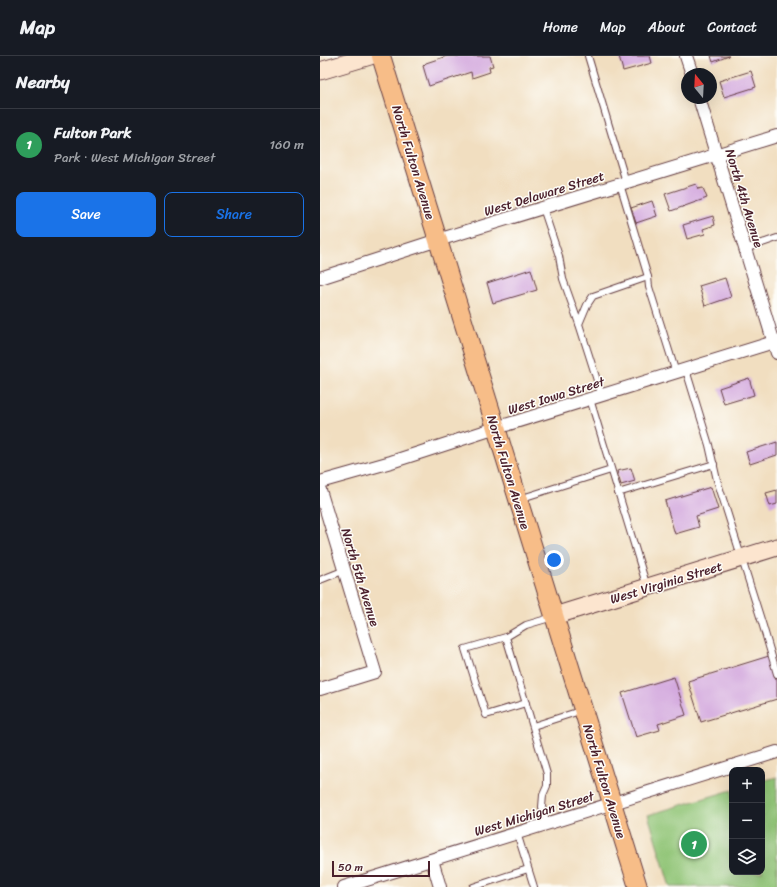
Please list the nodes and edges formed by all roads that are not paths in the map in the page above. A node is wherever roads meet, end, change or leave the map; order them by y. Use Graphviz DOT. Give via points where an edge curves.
graph roads {
  1 [pos="370,56"];
  2 [pos="381,56"];
  3 [pos="588,56"];
  4 [pos="686,56"];
  5 [pos="690,68"];
  6 [pos="320,71"];
  7 [pos="701,104"];
  8 [pos="777,136"];
  9 [pos="717,155"];
  10 [pos="623,183"];
  11 [pos="543,208"];
  12 [pos="777,238"];
  13 [pos="438,240"];
  14 [pos="745,249"];
  15 [pos="648,277"];
  16 [pos="320,278"];
  17 [pos="579,324"];
  18 [pos="776,345"];
  19 [pos="681,371"];
  20 [pos="602,396"];
  21 [pos="590,399"];
  22 [pos="496,428"];
  23 [pos="714,464"];
  24 [pos="611,470"];
  25 [pos="320,482"];
  26 [pos="320,490"];
  27 [pos="618,493"];
  28 [pos="518,500"];
  29 [pos="777,547"];
  30 [pos="741,558"];
  31 [pos="345,570"];
  32 [pos="320,580"];
  33 [pos="647,588"];
  34 [pos="554,616"];
  35 [pos="506,637"];
  36 [pos="777,674"];
  37 [pos="320,689"];
  38 [pos="526,702"];
  39 [pos="583,710"];
  40 [pos="533,726"];
  41 [pos="777,752"];
  42 [pos="612,804"];
  43 [pos="547,824"];
  44 [pos="517,833"];
  45 [pos="432,860"];
  46 [pos="528,869"];
  47 [pos="344,887"];
  48 [pos="440,887"];
  49 [pos="473,887"];
  50 [pos="534,887"];
  51 [pos="638,887"];
  1 -- 6 [label="street"];
  2 -- 13 [label="main road, North Fulton Avenue"];
  3 -- 10 [label="lane"];
  4 -- 5 [label="street"];
  7 -- 9 [label="street, North 4th Avenue"];
  8 -- 9 [label="street, West Delaware Street"];
  9 -- 10 [label="street, West Delaware Street"];
  9 -- 14 [label="street, North 4th Avenue"];
  10 -- 11 [label="street, West Delaware Street"];
  10 -- 15 [label="lane"];
  11 -- 13 [label="street, West Delaware Street"];
  11 -- 17 [label="lane"];
  12 -- 14 [label="lane"];
  13 -- 16 [label="street, West Delaware Street"];
  13 -- 22 [label="main road, North Fulton Avenue"];
  14 -- 18 [label="street, North 4th Avenue"];
  15 -- 17 [label="lane" via="593,296"];
  15 -- 19 [label="lane" via="649,287"];
  17 -- 20 [label="lane"];
  18 -- 19 [label="street, West Iowa Street"];
  19 -- 20 [label="street, West Iowa Street"];
  19 -- 23 [label="lane" via="710,445"];
  20 -- 21 [label="street, West Iowa Street"];
  21 -- 22 [label="street, West Iowa Street"];
  21 -- 24 [label="lane"];
  22 -- 25 [label="street, West Iowa Street"];
  22 -- 28 [label="main road, North Fulton Avenue"];
  23 -- 27 [label="lane"];
  23 -- 30 [label="lane"];
  24 -- 27 [label="lane"];
  24 -- 28 [label="lane"];
  26 -- 31 [label="street, North 5th Avenue"];
  27 -- 33 [label="lane"];
  28 -- 34 [label="main road, North Fulton Avenue"];
  29 -- 30 [label="street, West Virginia Street"];
  30 -- 33 [label="street, West Virginia Street"];
  30 -- 36 [label="lane"];
  31 -- 32 [label="lane"];
  31 -- 37 [label="street, North 5th Avenue" via="375,672"];
  33 -- 34 [label="street, West Virginia Street"];
  34 -- 35 [label="lane" via="526,625"];
  34 -- 39 [label="main road, North Fulton Avenue"];
  35 -- 38 [label="lane"];
  35 -- 38 [label="lane" via="465,650 486,715"];
  38 -- 40 [label="lane"];
  39 -- 40 [label="lane"];
  39 -- 42 [label="main road, North Fulton Avenue"];
  40 -- 43 [label="lane" via="547,774 542,807"];
  41 -- 42 [label="street, West Michigan Street"];
  42 -- 43 [label="street, West Michigan Street"];
  42 -- 51 [label="main road, North Fulton Avenue"];
  43 -- 44 [label="street, West Michigan Street"];
  44 -- 45 [label="street, West Michigan Street"];
  44 -- 46 [label="lane"];
  45 -- 47 [label="street, West Michigan Street"];
  45 -- 48 [label="street"];
  46 -- 49 [label="lane"];
  46 -- 50 [label="lane"];
}
